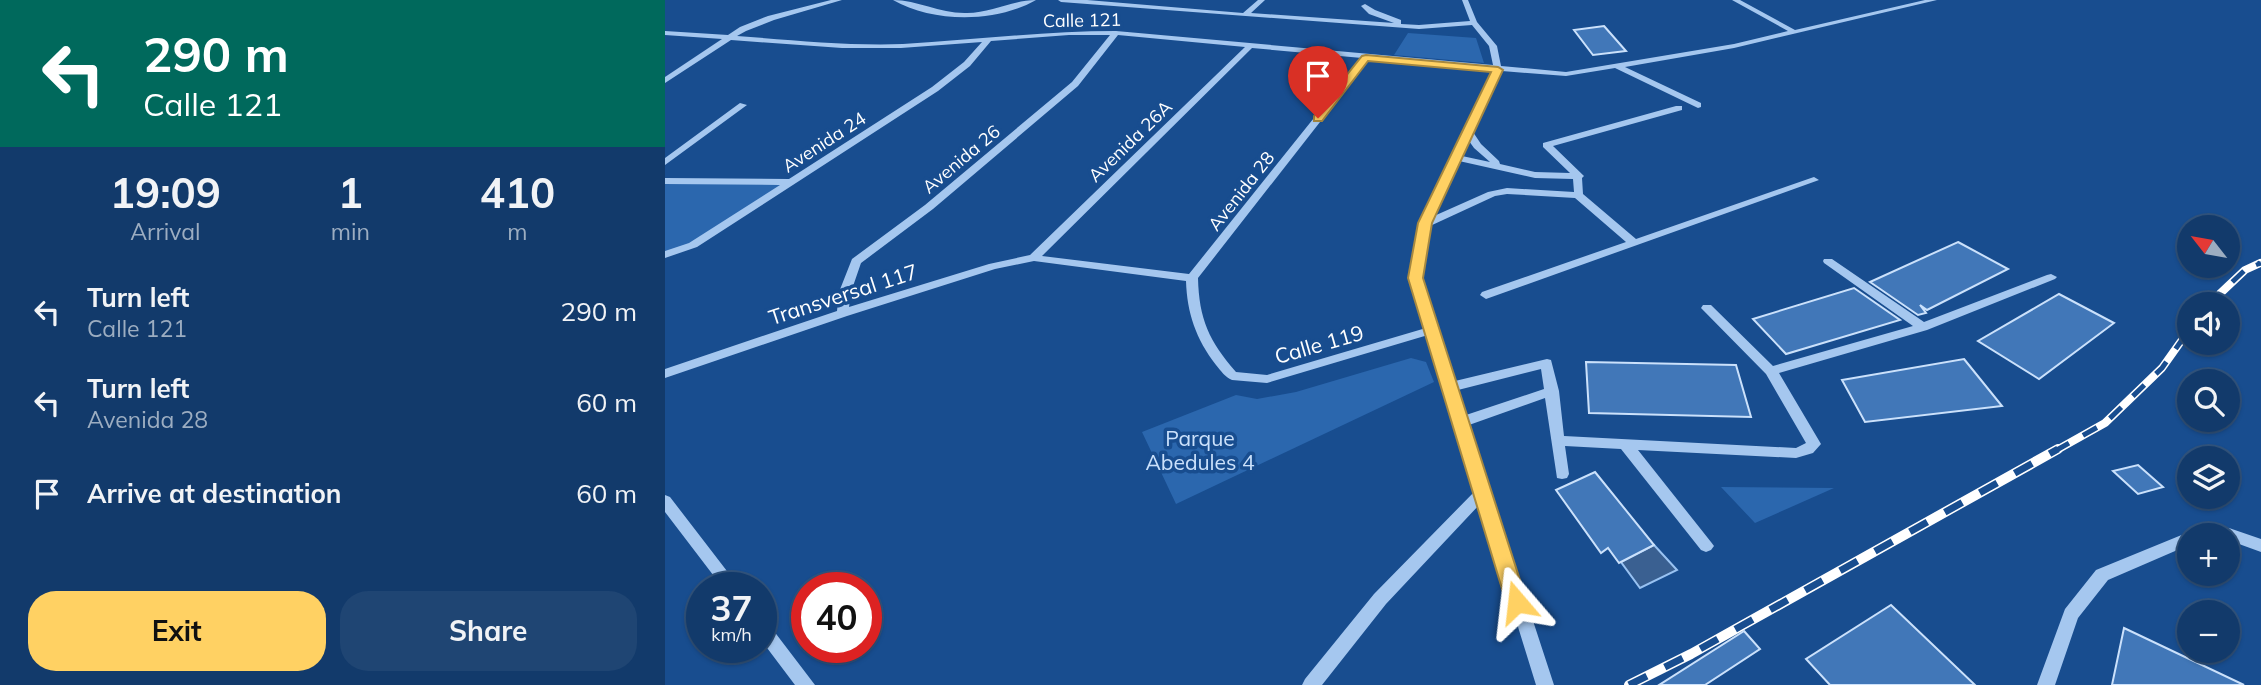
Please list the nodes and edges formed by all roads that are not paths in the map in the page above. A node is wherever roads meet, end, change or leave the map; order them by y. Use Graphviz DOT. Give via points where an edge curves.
graph roads {
  1 [pos="839,0"];
  2 [pos="896,0"];
  3 [pos="1033,0"];
  4 [pos="1061,0"];
  5 [pos="1262,0"];
  6 [pos="1465,0"];
  7 [pos="1735,0"];
  8 [pos="1934,0"];
  9 [pos="1367,3"];
  10 [pos="1245,15"];
  11 [pos="1474,23"];
  12 [pos="1354,24"];
  13 [pos="1419,27"];
  14 [pos="1794,32"];
  15 [pos="665,33"];
  16 [pos="1116,33"];
  17 [pos="728,39"];
  18 [pos="989,39"];
  19 [pos="1249,47"];
  20 [pos="1366,58"];
  21 [pos="1616,65"];
  22 [pos="1498,70"];
  23 [pos="665,81"];
  24 [pos="743,104"];
  25 [pos="1698,105"];
  26 [pos="1679,108"];
  27 [pos="1469,133"];
  28 [pos="1457,158"];
  29 [pos="665,162"];
  30 [pos="1499,166"];
  31 [pos="1579,176"];
  32 [pos="1814,180"];
  33 [pos="665,181"];
  34 [pos="790,182"];
  35 [pos="1578,195"];
  36 [pos="1425,223"];
  37 [pos="1634,243"];
  38 [pos="665,255"];
  39 [pos="1034,258"];
  40 [pos="1828,261"];
  41 [pos="1192,278"];
  42 [pos="2051,278"];
  43 [pos="1486,295"];
  44 [pos="1707,307"];
  45 [pos="843,313"];
  46 [pos="1923,327"];
  47 [pos="1432,330"];
  48 [pos="1771,371"];
  49 [pos="665,374"];
  50 [pos="1450,387"];
  51 [pos="1552,391"];
  52 [pos="1462,422"];
  53 [pos="1558,441"];
  54 [pos="1624,443"];
  55 [pos="1562,474"];
  56 [pos="1484,491"];
  57 [pos="665,501"];
  58 [pos="2240,538"];
  59 [pos="2177,543"];
  60 [pos="1706,546"];
  61 [pos="2261,546"];
  62 [pos="719,572"];
  63 [pos="777,648"];
  64 [pos="806,685"];
  65 [pos="1311,685"];
  66 [pos="1545,685"];
  67 [pos="2046,685"];
  1 -- 17 [label="street" via="756,23"];
  2 -- 3 [label="street" via="958,18 982,16"];
  4 -- 10 [label="street"];
  5 -- 10 [label="street"];
  6 -- 11 [label="street"];
  7 -- 14 [label="street"];
  8 -- 14 [label="street, Calle 121"];
  9 -- 12 [label="street"];
  9 -- 13 [label="street" via="1387,18"];
  10 -- 12 [label="street"];
  11 -- 13 [label="street"];
  11 -- 22 [label="street" via="1493,46"];
  12 -- 13 [label="street"];
  14 -- 21 [label="street, Calle 121"];
  15 -- 17 [label="street, Calle 121"];
  16 -- 18 [label="street, Calle 121"];
  16 -- 19 [label="street, Calle 121"];
  16 -- 45 [label="street, Avenida 26" via="1075,84 856,261"];
  17 -- 18 [label="street, Calle 121" via="901,46"];
  17 -- 23 [label="street"];
  18 -- 34 [label="street, Avenida 24" via="935,89"];
  19 -- 20 [label="street, Calle 121"];
  19 -- 39 [label="street, Avenida 26A"];
  20 -- 22 [label="street, Calle 121"];
  20 -- 41 [label="street, Avenida 28"];
  21 -- 22 [label="street, Calle 121" via="1566,74"];
  21 -- 25 [label="street"];
  22 -- 27 [label="street"];
  24 -- 29 [label="street"];
  26 -- 31 [label="street" via="1546,145"];
  27 -- 28 [label="street"];
  27 -- 30 [label="street"];
  28 -- 30 [label="street"];
  28 -- 36 [label="street"];
  30 -- 31 [label="street" via="1535,175"];
  31 -- 35 [label="street"];
  32 -- 37 [label="street"];
  33 -- 34 [label="street"];
  34 -- 38 [label="street, Avenida 24" via="693,244"];
  35 -- 36 [label="street" via="1507,191"];
  35 -- 37 [label="street"];
  36 -- 47 [label="street" via="1416,278"];
  37 -- 43 [label="street"];
  39 -- 41 [label="street"];
  39 -- 45 [label="street, Transversal 117" via="993,266"];
  40 -- 46 [label="street"];
  41 -- 47 [label="street, Calle 119" via="1192,309 1209,349 1232,376 1267,379"];
  42 -- 46 [label="street"];
  44 -- 48 [label="street"];
  45 -- 49 [label="street, Transversal 117"];
  46 -- 48 [label="street"];
  47 -- 50 [label="street"];
  48 -- 54 [label="street" via="1814,444 1808,449 1796,453"];
  50 -- 51 [label="street" via="1547,363"];
  50 -- 52 [label="street"];
  51 -- 52 [label="street"];
  51 -- 53 [label="street"];
  52 -- 56 [label="street"];
  53 -- 54 [label="street"];
  53 -- 55 [label="street"];
  54 -- 60 [label="street"];
  56 -- 65 [label="street" via="1380,599"];
  56 -- 66 [label="street"];
  57 -- 62 [label="street"];
  58 -- 61 [label="street"];
  59 -- 67 [label="street" via="2102,575 2071,614"];
  63 -- 64 [label="street"];
}
